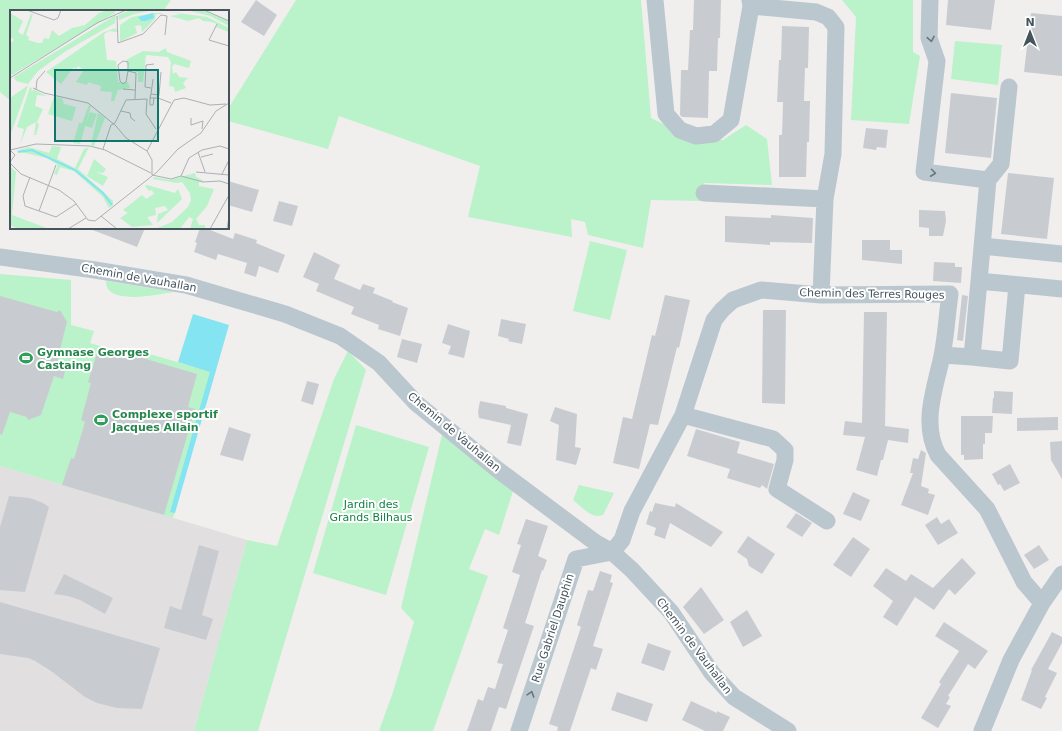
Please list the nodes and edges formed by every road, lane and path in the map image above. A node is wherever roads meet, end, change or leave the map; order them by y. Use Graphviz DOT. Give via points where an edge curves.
graph roads {
  1 [pos="655,0"];
  2 [pos="930,0"];
  3 [pos="750,3"];
  4 [pos="1009,87"];
  5 [pos="988,180"];
  6 [pos="704,193"];
  7 [pos="825,199"];
  8 [pos="982,246"];
  9 [pos="1062,254"];
  10 [pos="0,257"];
  11 [pos="979,282"];
  12 [pos="1017,285"];
  13 [pos="1062,289"];
  14 [pos="821,295"];
  15 [pos="942,354"];
  16 [pos="972,357"];
  17 [pos="683,415"];
  18 [pos="827,521"];
  19 [pos="612,552"];
  20 [pos="1062,574"];
  21 [pos="1042,603"];
  22 [pos="519,731"];
  23 [pos="788,731"];
  24 [pos="982,731"];
  1 -- 3 [label="street" via="666,114 680,130 696,136 714,134 731,120"];
  2 -- 5 [label="street, one-way" via="929,38 937,61 924,172"];
  3 -- 7 [label="street" via="816,12 828,17 836,27 834,154"];
  4 -- 5 [label="street" via="1001,164"];
  5 -- 8 [label="street"];
  6 -- 7 [label="street"];
  7 -- 14 [label="street"];
  8 -- 9 [label="street"];
  8 -- 11 [label="street"];
  10 -- 19 [label="street, Chemin de Vauhallan" via="186,285 285,314 340,336 379,363 416,403 498,470"];
  11 -- 12 [label="street"];
  11 -- 16 [label="street"];
  12 -- 13 [label="street"];
  12 -- 16 [label="street" via="1010,361"];
  14 -- 15 [label="street, Chemin des Terres Rouges" via="950,294"];
  14 -- 17 [label="street, Chemin des Terres Rouges" via="761,290 733,300 714,320"];
  15 -- 16 [label="street"];
  15 -- 21 [label="street, Chemin des Terres Rouges" via="931,400 929,424 933,446 987,509 1024,582"];
  17 -- 18 [label="street" via="773,439 785,450 785,460 777,489"];
  17 -- 19 [label="street, Chemin des Terres Rouges" via="632,511 622,540"];
  22 -- 19 [label="street, Rue Gabriel Dauphin, one-way" via="576,559"];
  19 -- 23 [label="street, Chemin de Vauhallan" via="671,612 712,673 734,697"];
  20 -- 21 [label="street"];
  21 -- 24 [label="street" via="1011,660"];
}
